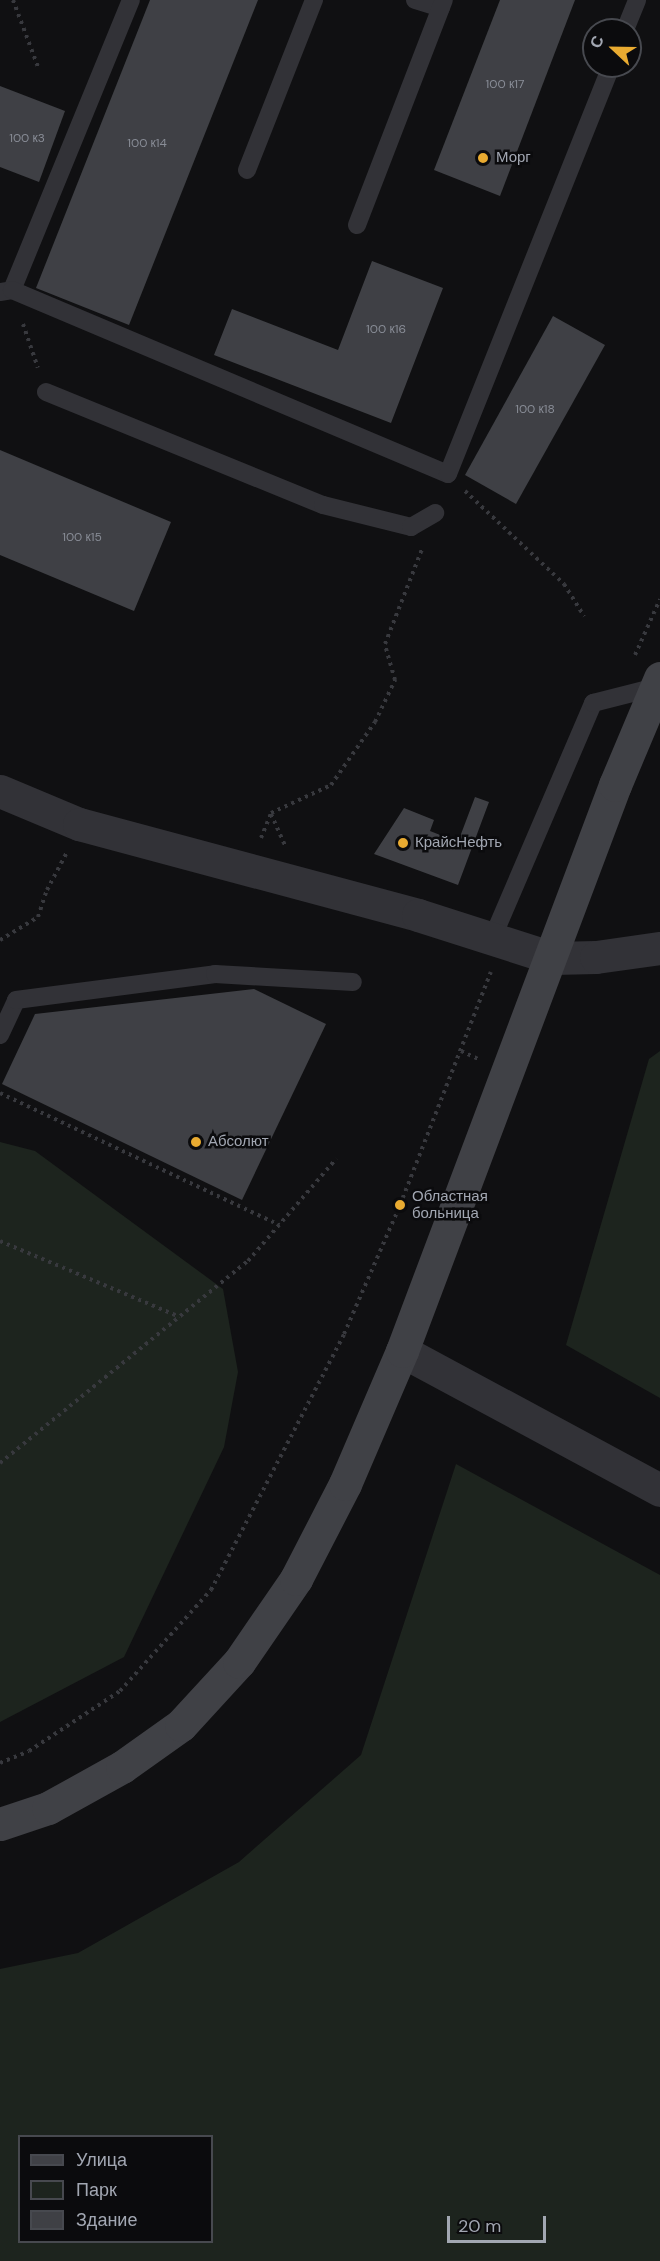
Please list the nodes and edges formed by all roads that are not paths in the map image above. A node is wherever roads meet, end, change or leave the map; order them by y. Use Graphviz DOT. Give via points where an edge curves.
graph roads {
  1 [pos="131,0"];
  2 [pos="314,0"];
  3 [pos="416,0"];
  4 [pos="637,0"];
  5 [pos="443,4"];
  6 [pos="630,18"];
  7 [pos="606,78"];
  8 [pos="247,170"];
  9 [pos="357,225"];
  10 [pos="6,291"];
  11 [pos="46,392"];
  12 [pos="435,513"];
  13 [pos="658,683"];
  14 [pos="0,791"];
  15 [pos="660,948"];
  16 [pos="494,950"];
  17 [pos="553,958"];
  18 [pos="353,982"];
  19 [pos="0,1035"];
  20 [pos="402,1351"];
  21 [pos="660,1490"];
  22 [pos="0,1824"];
  1 -- 10 [label="lane"];
  2 -- 8 [label="lane"];
  3 -- 5 [label="lane"];
  4 -- 6 [label="lane"];
  5 -- 9 [label="lane"];
  7 -- 10 [label="lane" via="448,474"];
  11 -- 12 [label="lane" via="323,505 411,527"];
  13 -- 16 [label="lane" via="593,703"];
  13 -- 17 [label="main road" via="615,785"];
  14 -- 16 [label="street" via="79,824 258,872"];
  15 -- 17 [label="street"];
  16 -- 17 [label="street"];
  17 -- 20 [label="main road"];
  18 -- 19 [label="lane" via="215,974 16,1000"];
  20 -- 21 [label="street"];
  20 -- 22 [label="main road" via="345,1484 296,1579 239,1662 181,1725 122,1767 48,1808"];
}
